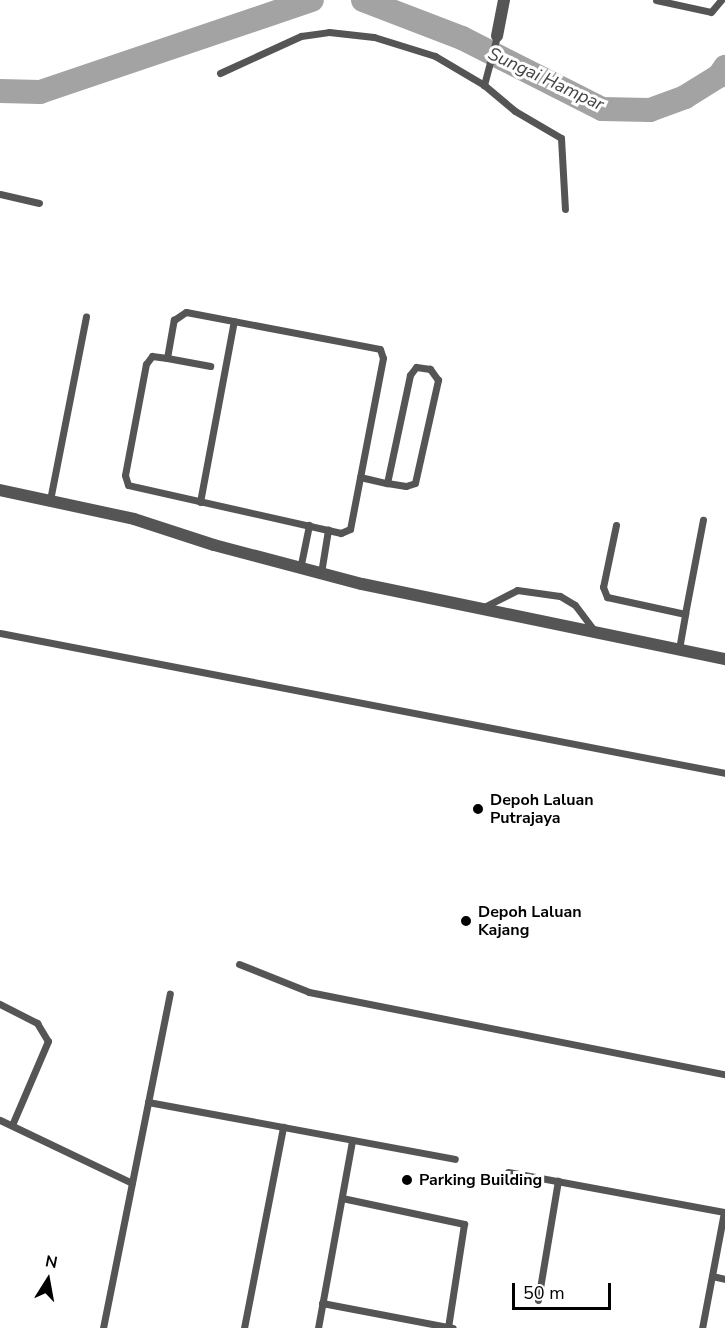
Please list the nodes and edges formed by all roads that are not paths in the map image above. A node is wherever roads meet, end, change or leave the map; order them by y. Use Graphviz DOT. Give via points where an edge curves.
graph roads {
  1 [pos="504,0"];
  2 [pos="656,0"];
  3 [pos="721,0"];
  4 [pos="497,36"];
  5 [pos="220,74"];
  6 [pos="484,85"];
  7 [pos="0,194"];
  8 [pos="39,203"];
  9 [pos="565,209"];
  10 [pos="86,317"];
  11 [pos="234,321"];
  12 [pos="167,358"];
  13 [pos="210,366"];
  14 [pos="360,477"];
  15 [pos="387,483"];
  16 [pos="0,490"];
  17 [pos="50,500"];
  18 [pos="200,502"];
  19 [pos="703,520"];
  20 [pos="309,525"];
  21 [pos="616,525"];
  22 [pos="328,530"];
  23 [pos="300,569"];
  24 [pos="321,573"];
  25 [pos="482,608"];
  26 [pos="685,614"];
  27 [pos="594,630"];
  28 [pos="0,633"];
  29 [pos="679,650"];
  30 [pos="725,658"];
  31 [pos="725,773"];
  32 [pos="239,964"];
  33 [pos="170,994"];
  34 [pos="0,1004"];
  35 [pos="725,1074"];
  36 [pos="148,1102"];
  37 [pos="0,1119"];
  38 [pos="12,1125"];
  39 [pos="283,1127"];
  40 [pos="352,1140"];
  41 [pos="455,1159"];
  42 [pos="508,1172"];
  43 [pos="558,1181"];
  44 [pos="132,1183"];
  45 [pos="342,1198"];
  46 [pos="725,1212"];
  47 [pos="712,1276"];
  48 [pos="725,1279"];
  49 [pos="538,1300"];
  50 [pos="322,1303"];
  51 [pos="103,1328"];
  52 [pos="244,1328"];
  53 [pos="318,1328"];
  54 [pos="451,1328"];
  55 [pos="702,1328"];
  1 -- 4 [label="street"];
  2 -- 3 [label="lane" via="711,12"];
  4 -- 6 [label="lane"];
  5 -- 6 [label="lane" via="301,36 330,32 374,37 435,56"];
  6 -- 9 [label="lane" via="515,111 561,138"];
  7 -- 8 [label="lane"];
  10 -- 17 [label="lane"];
  11 -- 12 [label="lane" via="180,313 174,320"];
  11 -- 14 [label="lane" via="380,349 383,358"];
  11 -- 18 [label="lane"];
  12 -- 13 [label="lane"];
  12 -- 18 [label="lane" via="152,356 146,364 125,480 133,487"];
  14 -- 15 [label="lane"];
  14 -- 22 [label="lane" via="350,529 341,533"];
  15 -- 15 [label="lane" via="411,486 417,478 438,380 430,369 416,368 410,375"];
  16 -- 17 [label="street"];
  17 -- 23 [label="street" via="134,519"];
  18 -- 20 [label="lane"];
  19 -- 26 [label="lane"];
  20 -- 22 [label="lane"];
  20 -- 23 [label="lane"];
  21 -- 26 [label="lane" via="603,587 607,597"];
  22 -- 24 [label="lane"];
  23 -- 24 [label="street"];
  24 -- 25 [label="street"];
  25 -- 27 [label="street"];
  25 -- 27 [label="lane" via="517,590 560,596 575,605"];
  26 -- 29 [label="lane"];
  27 -- 29 [label="street"];
  28 -- 31 [label="lane"];
  29 -- 30 [label="street"];
  32 -- 35 [label="lane" via="317,993"];
  33 -- 36 [label="lane"];
  34 -- 38 [label="lane" via="37,1023 48,1041"];
  36 -- 39 [label="lane"];
  36 -- 44 [label="lane"];
  37 -- 38 [label="lane"];
  38 -- 44 [label="lane"];
  39 -- 40 [label="lane"];
  39 -- 52 [label="lane"];
  40 -- 41 [label="lane"];
  40 -- 45 [label="lane"];
  42 -- 43 [label="lane"];
  43 -- 46 [label="lane"];
  43 -- 49 [label="lane"];
  44 -- 51 [label="lane"];
  45 -- 50 [label="lane"];
  45 -- 54 [label="lane" via="464,1224"];
  46 -- 47 [label="lane"];
  47 -- 48 [label="lane"];
  47 -- 55 [label="lane"];
  50 -- 53 [label="lane"];
  50 -- 54 [label="lane"];
}
